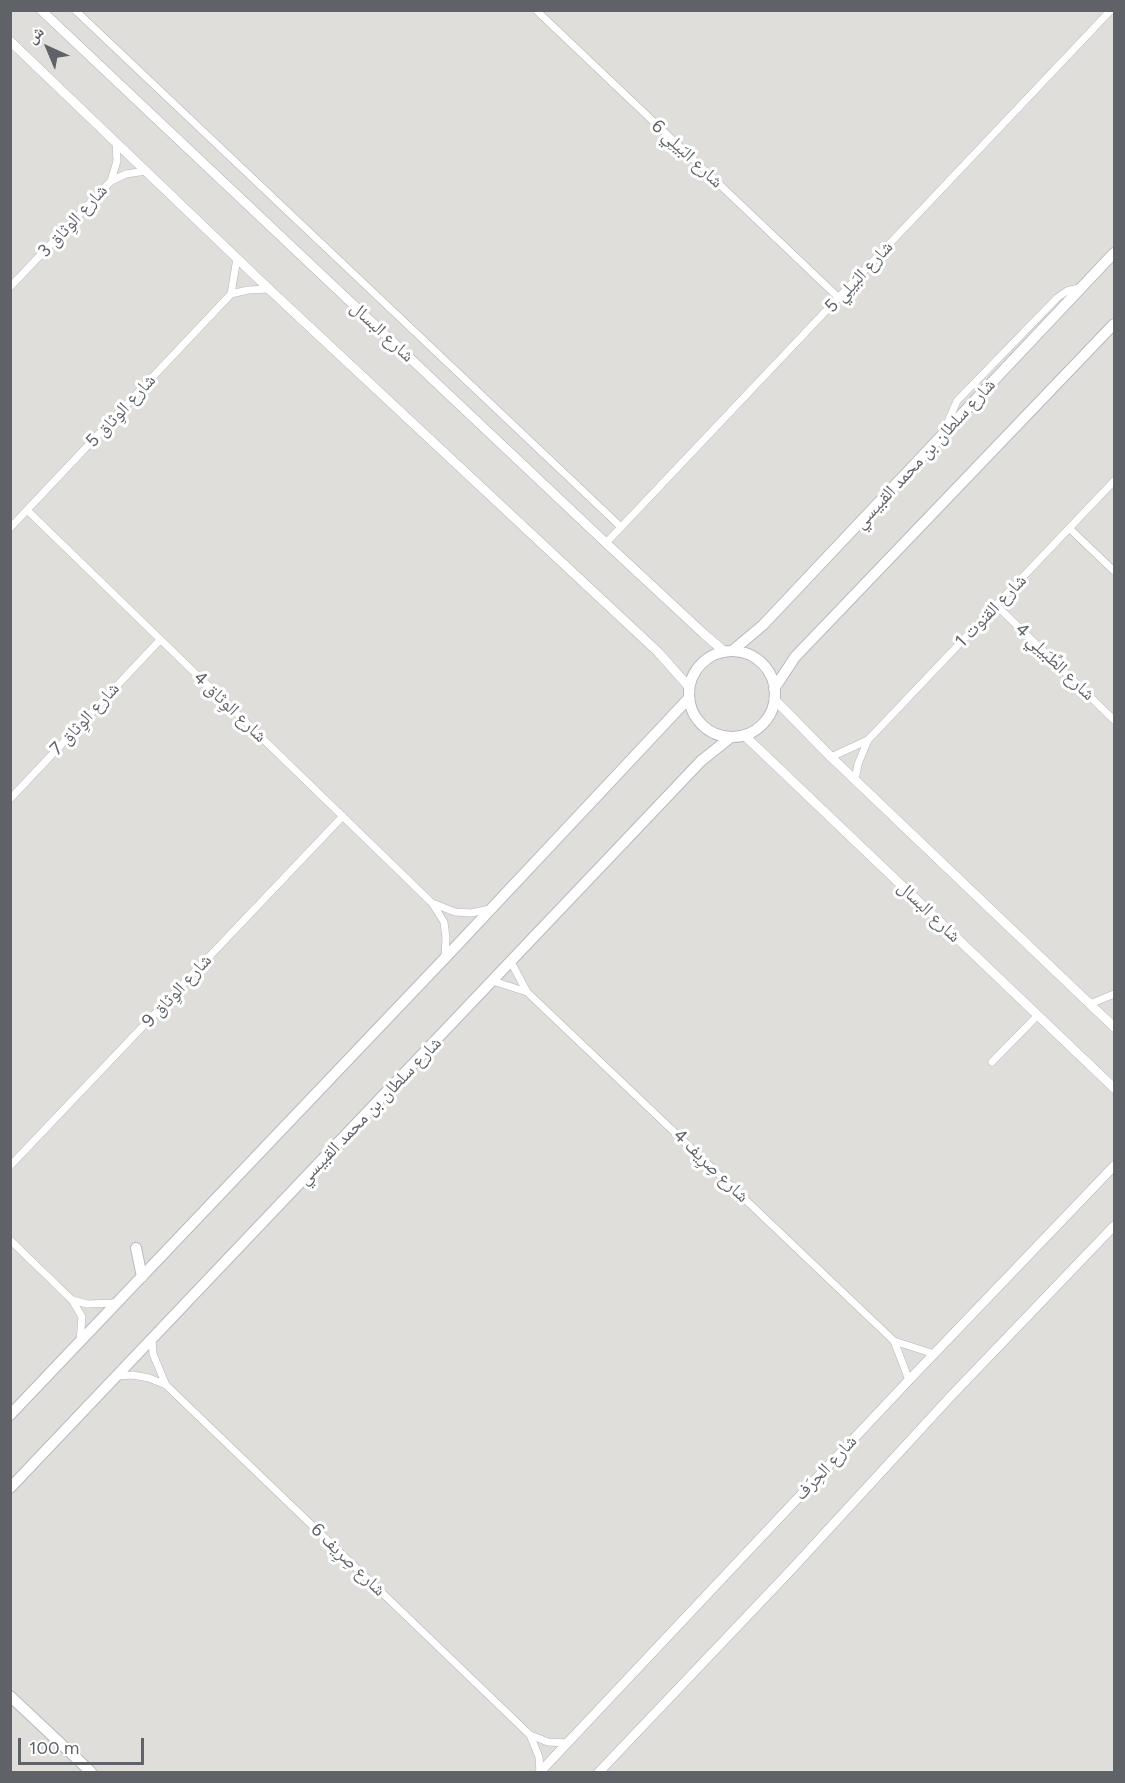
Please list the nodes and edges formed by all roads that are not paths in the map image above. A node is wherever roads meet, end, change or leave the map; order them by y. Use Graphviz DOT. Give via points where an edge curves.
graph roads {
  1 [pos="41,10"];
  2 [pos="75,10"];
  3 [pos="536,10"];
  4 [pos="1111,10"];
  5 [pos="10,41"];
  6 [pos="116,142"];
  7 [pos="146,171"];
  8 [pos="111,181"];
  9 [pos="1114,253"];
  10 [pos="237,258"];
  11 [pos="10,287"];
  12 [pos="269,289"];
  13 [pos="231,294"];
  14 [pos="839,298"];
  15 [pos="1114,324"];
  16 [pos="1114,481"];
  17 [pos="27,510"];
  18 [pos="10,528"];
  19 [pos="621,528"];
  20 [pos="1069,528"];
  21 [pos="606,543"];
  22 [pos="1114,571"];
  23 [pos="996,605"];
  24 [pos="160,640"];
  25 [pos="729,652"];
  26 [pos="689,693"];
  27 [pos="774,694"];
  28 [pos="1114,720"];
  29 [pos="744,735"];
  30 [pos="731,737"];
  31 [pos="867,740"];
  32 [pos="831,757"];
  33 [pos="855,780"];
  34 [pos="10,799"];
  35 [pos="343,816"];
  36 [pos="432,903"];
  37 [pos="491,909"];
  38 [pos="445,958"];
  39 [pos="511,962"];
  40 [pos="493,981"];
  41 [pos="526,992"];
  42 [pos="1114,994"];
  43 [pos="1090,1004"];
  44 [pos="1038,1015"];
  45 [pos="1114,1027"];
  46 [pos="992,1062"];
  47 [pos="1114,1088"];
  48 [pos="10,1166"];
  49 [pos="1114,1166"];
  50 [pos="1114,1226"];
  51 [pos="10,1240"];
  52 [pos="136,1248"];
  53 [pos="142,1277"];
  54 [pos="72,1300"];
  55 [pos="118,1303"];
  56 [pos="152,1340"];
  57 [pos="894,1341"];
  58 [pos="79,1344"];
  59 [pos="934,1354"];
  60 [pos="117,1376"];
  61 [pos="909,1380"];
  62 [pos="166,1385"];
  63 [pos="10,1415"];
  64 [pos="10,1488"];
  65 [pos="10,1696"];
  66 [pos="530,1735"];
  67 [pos="568,1743"];
  68 [pos="540,1772"];
  69 [pos="90,1773"];
  70 [pos="598,1773"];
  1 -- 21 [label="street, شارع البسال"];
  2 -- 19 [label="street"];
  3 -- 14 [label="street, شارع البَيلِي 6"];
  4 -- 14 [label="street, شارع البَيلِي 5"];
  5 -- 6 [label="street"];
  6 -- 7 [label="street"];
  6 -- 8 [label="street, شارع الوِثاق 3" via="117,161"];
  7 -- 8 [label="street, شارع الوِثاق 3"];
  7 -- 10 [label="street"];
  8 -- 11 [label="street, شارع الوِثاق 3"];
  9 -- 25 [label="main road, شارع سلطان بن محمد القبيسي" via="763,625"];
  10 -- 12 [label="street"];
  10 -- 13 [label="street"];
  12 -- 13 [label="street"];
  12 -- 26 [label="street" via="658,652"];
  13 -- 17 [label="street, شارع الوِثاق 5"];
  14 -- 19 [label="street, شارع البَيلِي 5"];
  15 -- 27 [label="main road" via="795,657"];
  16 -- 20 [label="street, شارع القنوت 1"];
  17 -- 18 [label="street, شارع الوِثاق 5"];
  17 -- 24 [label="street, شارع الوِثاق 4"];
  19 -- 21 [label="street, شارع البَيلِي 5"];
  20 -- 22 [label="street"];
  20 -- 23 [label="street, شارع القنوت 1"];
  21 -- 25 [label="street, شارع البسال" via="704,634"];
  23 -- 28 [label="street, شارع الطِّبَيلِي 4"];
  23 -- 31 [label="street, شارع القنوت 1"];
  24 -- 34 [label="street, شارع الوِثاق 7"];
  24 -- 35 [label="street, شارع الوِثاق 4"];
  25 -- 26 [label="main road" via="708,658 699,666"];
  25 -- 27 [label="main road" via="759,661 767,669"];
  26 -- 30 [label="main road" via="693,713 702,726"];
  26 -- 37 [label="main road"];
  27 -- 29 [label="main road" via="766,720"];
  27 -- 32 [label="street"];
  29 -- 30 [label="main road"];
  29 -- 44 [label="street, شارع البسال"];
  30 -- 39 [label="main road, شارع سلطان بن محمد القبيسي" via="701,761"];
  31 -- 32 [label="street, شارع القنوت 1"];
  31 -- 33 [label="street, شارع القنوت 1"];
  32 -- 33 [label="street"];
  33 -- 43 [label="street"];
  35 -- 36 [label="street, شارع الوِثاق 4"];
  35 -- 48 [label="street, شارع الوِثاق 9"];
  36 -- 37 [label="street, شارع الوِثاق 4" via="455,912"];
  36 -- 38 [label="street, شارع الوِثاق 4" via="444,922"];
  37 -- 38 [label="main road"];
  38 -- 53 [label="main road"];
  39 -- 40 [label="main road, شارع سلطان بن محمد القبيسي"];
  39 -- 41 [label="street, شارع صِرِيف 4"];
  40 -- 41 [label="street, شارع صِرِيف 4"];
  40 -- 56 [label="main road, شارع سلطان بن محمد القبيسي"];
  41 -- 57 [label="street, شارع صِرِيف 4"];
  42 -- 43 [label="street"];
  43 -- 45 [label="street"];
  44 -- 46 [label="street"];
  44 -- 47 [label="street, شارع البسال"];
  49 -- 59 [label="street, شارع الحِرَف"];
  50 -- 70 [label="street"];
  51 -- 54 [label="street"];
  52 -- 53 [label="main road"];
  53 -- 55 [label="main road"];
  54 -- 55 [label="street" via="87,1304"];
  54 -- 58 [label="street" via="82,1317"];
  55 -- 58 [label="main road"];
  56 -- 60 [label="main road, شارع سلطان بن محمد القبيسي"];
  56 -- 62 [label="street, شارع صِرِيف 6" via="153,1354"];
  57 -- 59 [label="street, شارع صِرِيف 4"];
  57 -- 61 [label="street, شارع صِرِيف 4"];
  58 -- 63 [label="main road"];
  59 -- 61 [label="street, شارع الحِرَف"];
  60 -- 62 [label="street, شارع صِرِيف 6" via="133,1375"];
  60 -- 64 [label="main road, شارع سلطان بن محمد القبيسي"];
  61 -- 67 [label="street, شارع الحِرَف"];
  62 -- 66 [label="street, شارع صِرِيف 6"];
  65 -- 69 [label="main road"];
  66 -- 67 [label="street, شارع صِرِيف 6" via="548,1742"];
  66 -- 68 [label="street, شارع صِرِيف 6" via="537,1749"];
  67 -- 68 [label="street, شارع الحِرَف"];
}
